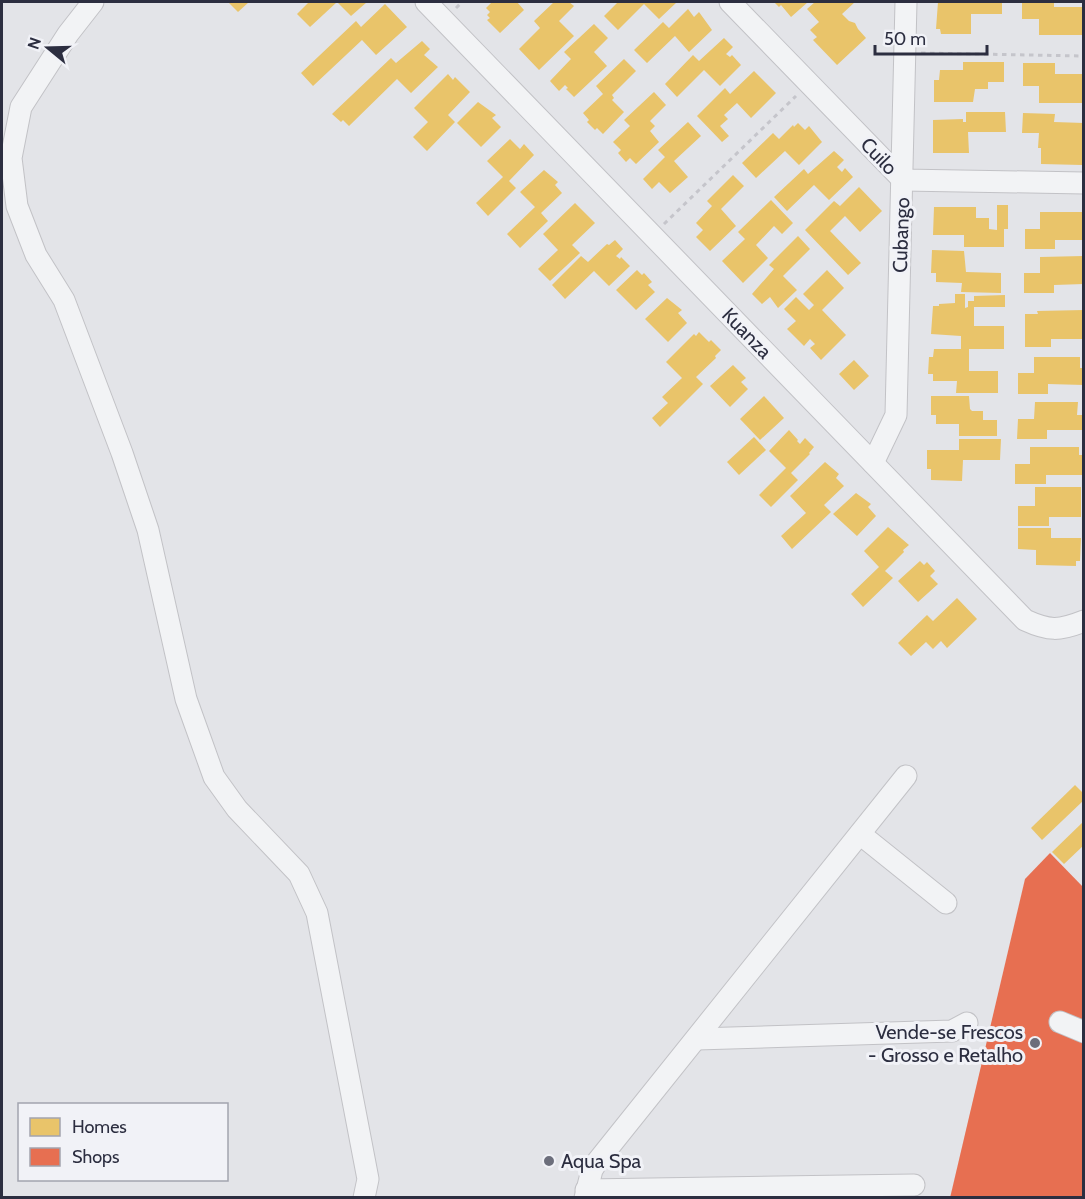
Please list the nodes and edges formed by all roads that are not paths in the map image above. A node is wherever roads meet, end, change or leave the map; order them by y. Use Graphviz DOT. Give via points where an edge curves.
graph roads {
  1 [pos="93,2"];
  2 [pos="426,2"];
  3 [pos="730,2"];
  4 [pos="906,2"];
  5 [pos="903,180"];
  6 [pos="1083,183"];
  7 [pos="873,463"];
  8 [pos="1083,621"];
  9 [pos="906,776"];
  10 [pos="860,834"];
  11 [pos="946,903"];
  12 [pos="1060,1022"];
  13 [pos="968,1023"];
  14 [pos="1083,1032"];
  15 [pos="697,1039"];
  16 [pos="914,1185"];
  17 [pos="586,1195"];
  18 [pos="364,1197"];
  1 -- 18 [label="street" via="21,108 11,158 16,206 36,255 64,300 148,530 186,699 214,777 237,809 299,874 317,913 368,1179"];
  2 -- 7 [label="street, Kuanza"];
  3 -- 5 [label="street, Cuilo"];
  4 -- 5 [label="street, Cubango"];
  5 -- 6 [label="street, Cuilo"];
  5 -- 7 [label="street, Cubango" via="896,415"];
  7 -- 8 [label="street, Kuanza" via="1024,620 1043,628 1065,629"];
  9 -- 10 [label="street"];
  10 -- 11 [label="street"];
  10 -- 15 [label="street"];
  12 -- 14 [label="street"];
  13 -- 15 [label="street" via="952,1031"];
  15 -- 17 [label="street" via="597,1162"];
  16 -- 17 [label="street"];
}
